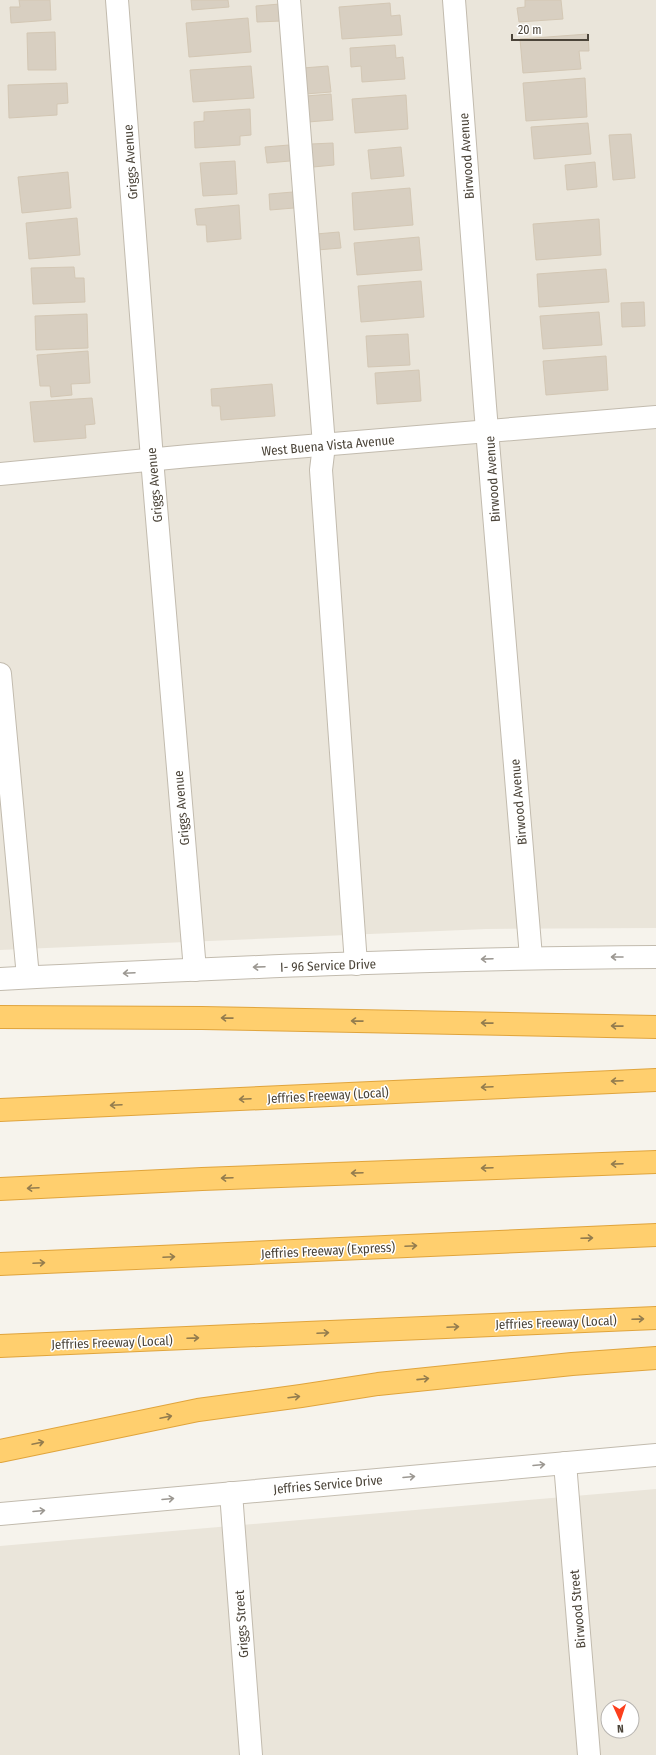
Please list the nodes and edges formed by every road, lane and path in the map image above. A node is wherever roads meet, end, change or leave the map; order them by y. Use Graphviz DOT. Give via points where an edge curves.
graph roads {
  1 [pos="117,0"];
  2 [pos="289,0"];
  3 [pos="454,0"];
  4 [pos="656,417"];
  5 [pos="488,432"];
  6 [pos="324,445"];
  7 [pos="152,459"];
  8 [pos="0,474"];
  9 [pos="0,674"];
  10 [pos="531,957"];
  11 [pos="656,957"];
  12 [pos="356,964"];
  13 [pos="195,970"];
  14 [pos="28,978"];
  15 [pos="0,979"];
  16 [pos="0,1017"];
  17 [pos="656,1026"];
  18 [pos="656,1080"];
  19 [pos="0,1110"];
  20 [pos="656,1162"];
  21 [pos="0,1189"];
  22 [pos="656,1235"];
  23 [pos="0,1264"];
  24 [pos="656,1318"];
  25 [pos="0,1346"];
  26 [pos="656,1358"];
  27 [pos="0,1451"];
  28 [pos="656,1455"];
  29 [pos="565,1463"];
  30 [pos="231,1493"];
  31 [pos="0,1514"];
  32 [pos="252,1755"];
  33 [pos="589,1755"];
  1 -- 7 [label="street, Griggs Avenue"];
  2 -- 6 [label="street"];
  3 -- 5 [label="street, Birwood Avenue"];
  4 -- 5 [label="street, West Buena Vista Avenue"];
  5 -- 6 [label="street, West Buena Vista Avenue"];
  5 -- 10 [label="street, Birwood Avenue"];
  6 -- 7 [label="street, West Buena Vista Avenue"];
  6 -- 12 [label="street" via="321,470"];
  7 -- 8 [label="street, West Buena Vista Avenue"];
  7 -- 13 [label="street, Griggs Avenue"];
  9 -- 14 [label="street"];
  11 -- 10 [label="street, I- 96 Service Drive, one-way"];
  10 -- 12 [label="street, I- 96 Service Drive, one-way"];
  12 -- 13 [label="street, I- 96 Service Drive, one-way"];
  13 -- 14 [label="street, I- 96 Service Drive, one-way"];
  14 -- 15 [label="street, I- 96 Service Drive"];
  17 -- 16 [label="highway, one-way"];
  18 -- 19 [label="highway, Jeffries Freeway (Local), one-way"];
  20 -- 21 [label="highway, one-way"];
  23 -- 22 [label="highway, Jeffries Freeway (Express), one-way"];
  25 -- 24 [label="highway, Jeffries Freeway (Local), one-way"];
  27 -- 26 [label="highway, one-way" via="198,1410 378,1384 564,1364"];
  28 -- 29 [label="street, Jeffries Service Drive"];
  30 -- 29 [label="street, Jeffries Service Drive, one-way"];
  29 -- 33 [label="street, Birwood Street"];
  31 -- 30 [label="street, Jeffries Service Drive, one-way"];
  30 -- 32 [label="street, Griggs Street"];
}
